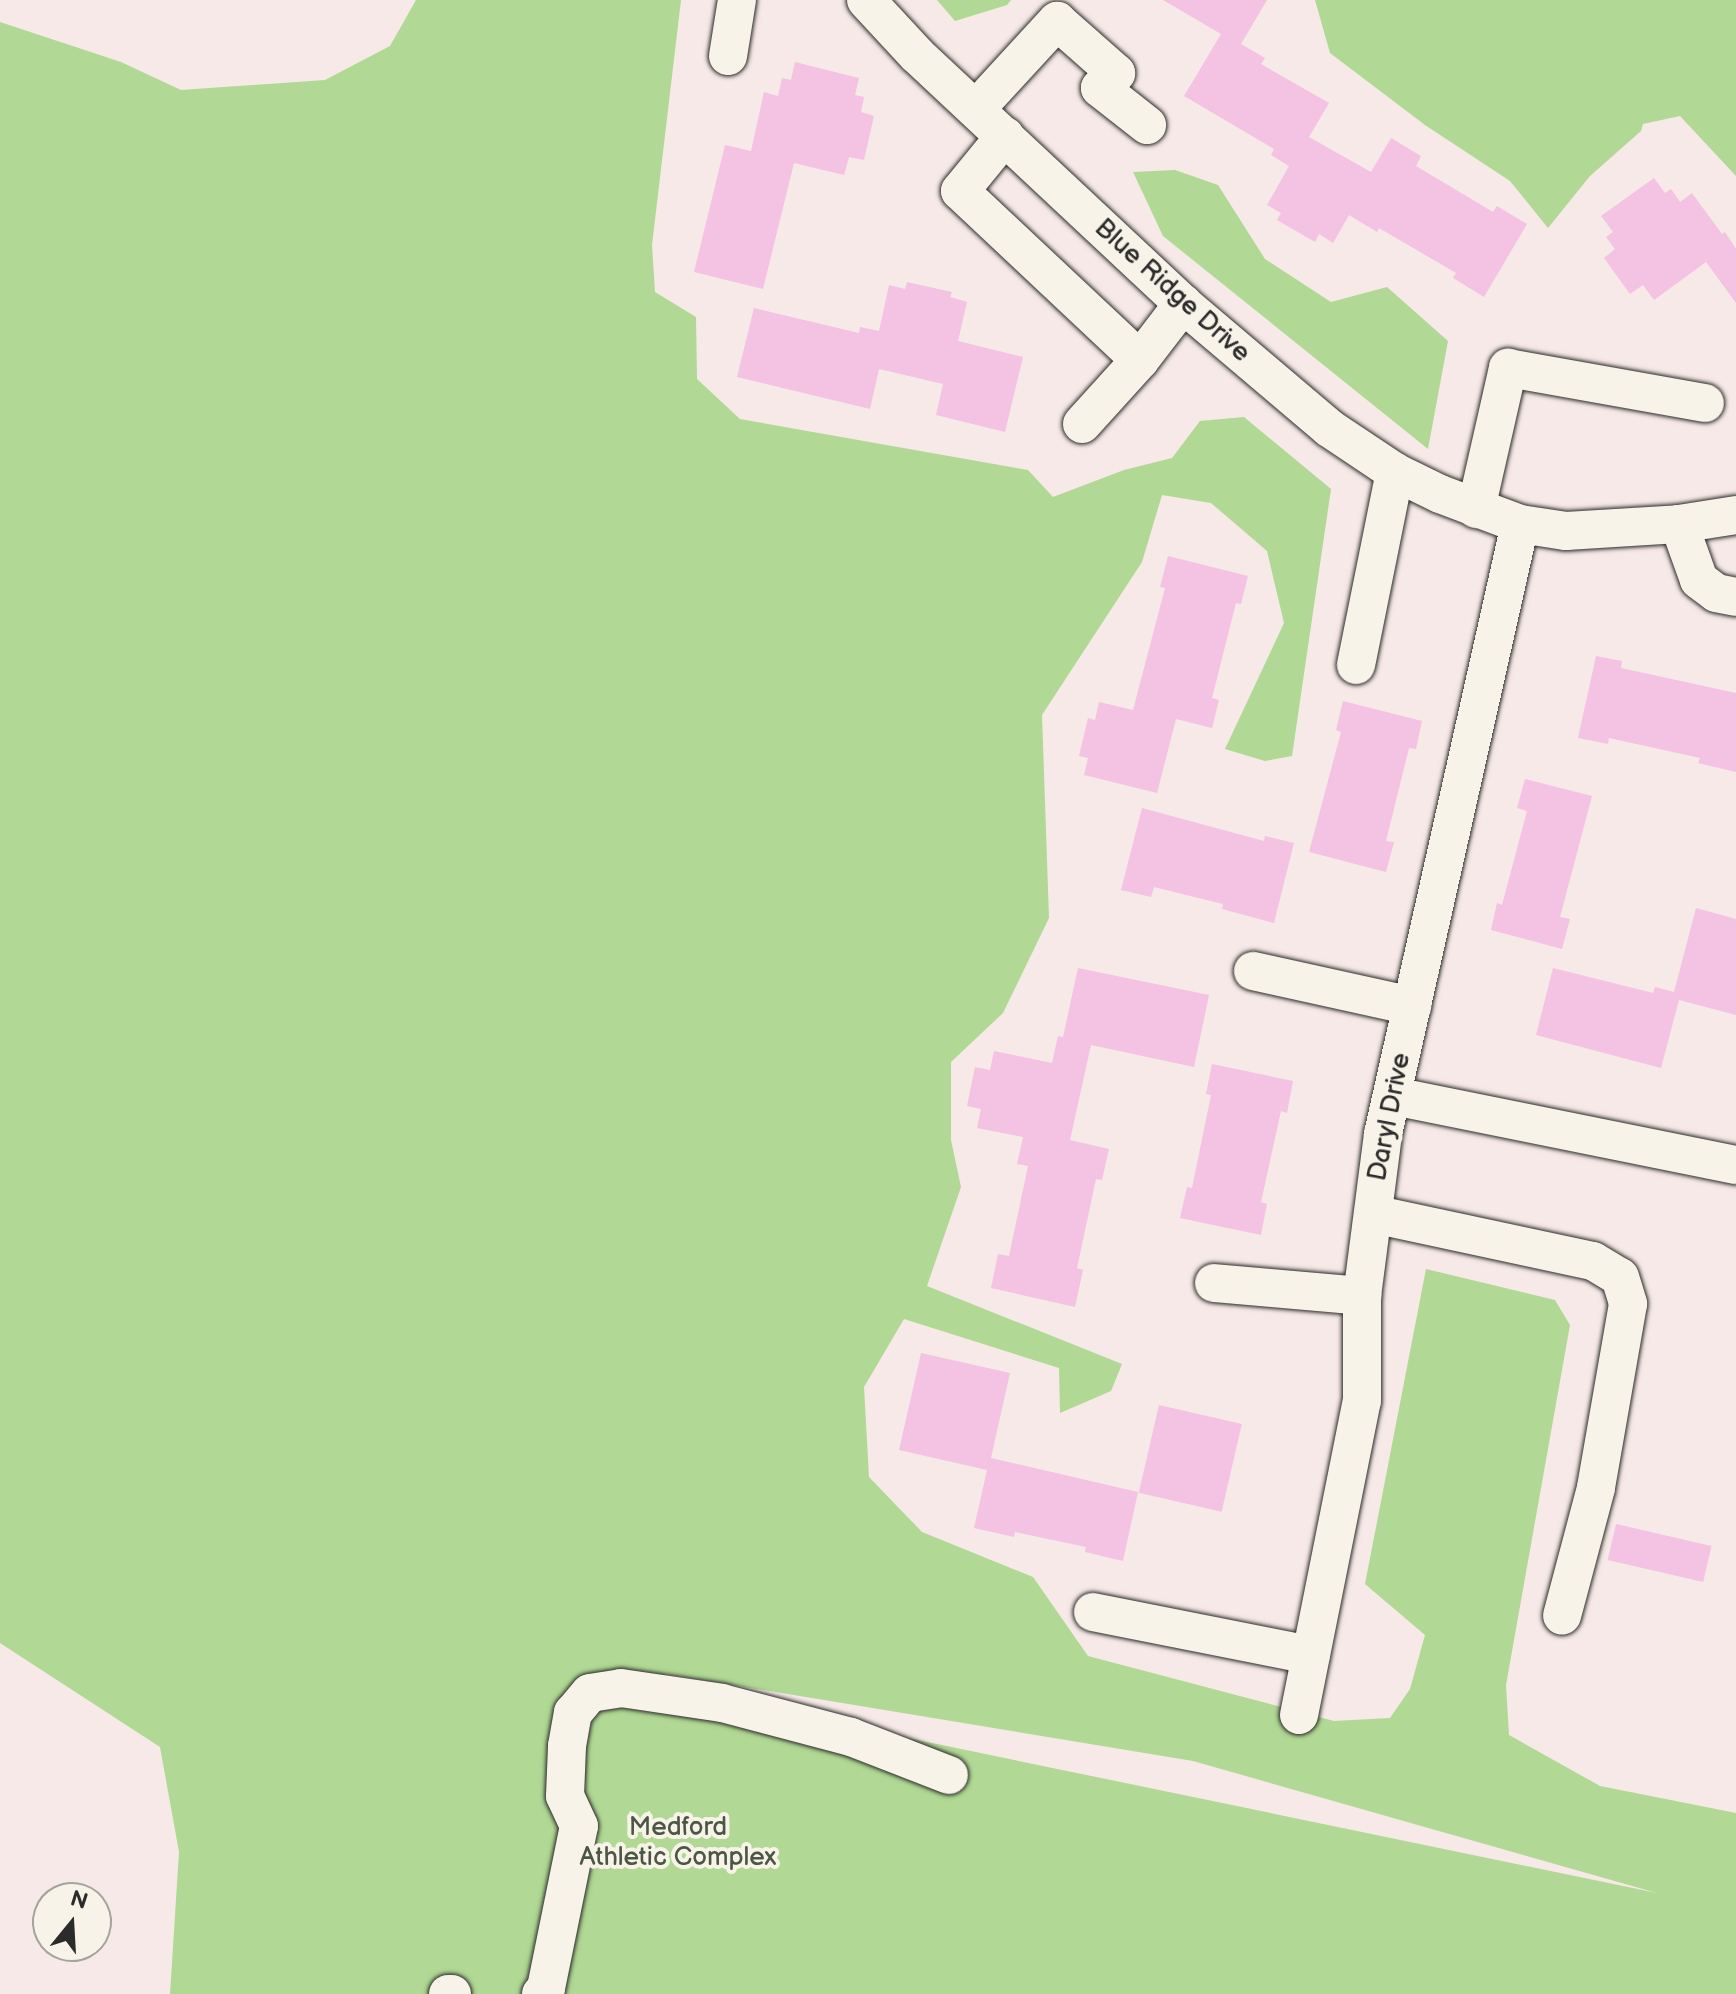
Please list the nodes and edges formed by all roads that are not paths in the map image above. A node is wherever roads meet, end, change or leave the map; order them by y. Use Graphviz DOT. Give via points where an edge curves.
graph roads {
  1 [pos="737,0"];
  2 [pos="866,0"];
  3 [pos="728,56"];
  4 [pos="976,109"];
  5 [pos="1147,125"];
  6 [pos="1005,136"];
  7 [pos="1183,304"];
  8 [pos="1140,360"];
  9 [pos="1705,403"];
  10 [pos="1082,424"];
  11 [pos="1395,472"];
  12 [pos="1476,509"];
  13 [pos="1736,515"];
  14 [pos="1520,524"];
  15 [pos="1679,524"];
  16 [pos="1736,597"];
  17 [pos="1356,665"];
  18 [pos="1253,971"];
  19 [pos="1412,1006"];
  20 [pos="1393,1096"];
  21 [pos="1736,1165"];
  22 [pos="1373,1214"];
  23 [pos="1214,1283"];
  24 [pos="1362,1296"];
  25 [pos="1093,1612"];
  26 [pos="1562,1616"];
  27 [pos="1311,1655"];
  28 [pos="1299,1715"];
  29 [pos="949,1775"];
  30 [pos="541,1994"];
  1 -- 3 [label="street"];
  2 -- 4 [label="street, Blue Ridge Drive"];
  4 -- 5 [label="street" via="1057,21 1116,73 1100,88"];
  4 -- 6 [label="street, Blue Ridge Drive"];
  6 -- 7 [label="street, Blue Ridge Drive"];
  6 -- 8 [label="street" via="960,191"];
  7 -- 8 [label="street"];
  7 -- 11 [label="street, Blue Ridge Drive" via="1329,428"];
  8 -- 10 [label="street"];
  9 -- 12 [label="street" via="1508,368"];
  11 -- 12 [label="street, Blue Ridge Drive"];
  11 -- 17 [label="street"];
  12 -- 14 [label="street, Blue Ridge Drive"];
  13 -- 15 [label="street, Blue Ridge Drive"];
  14 -- 15 [label="street, Blue Ridge Drive" via="1566,531"];
  14 -- 19 [label="street, Daryl Drive"];
  15 -- 16 [label="street" via="1699,580 1716,593"];
  18 -- 19 [label="street"];
  19 -- 20 [label="street, Daryl Drive"];
  20 -- 21 [label="street"];
  20 -- 22 [label="street, Daryl Drive"];
  22 -- 24 [label="street, Daryl Drive"];
  22 -- 26 [label="street" via="1593,1261 1620,1277 1628,1304 1596,1488"];
  23 -- 24 [label="street"];
  24 -- 27 [label="street, Daryl Drive" via="1362,1401"];
  25 -- 27 [label="street"];
  27 -- 28 [label="street, Daryl Drive"];
  29 -- 30 [label="street" via="851,1737 722,1703 621,1688 590,1693 573,1713 567,1746 565,1796 579,1826"];
}
